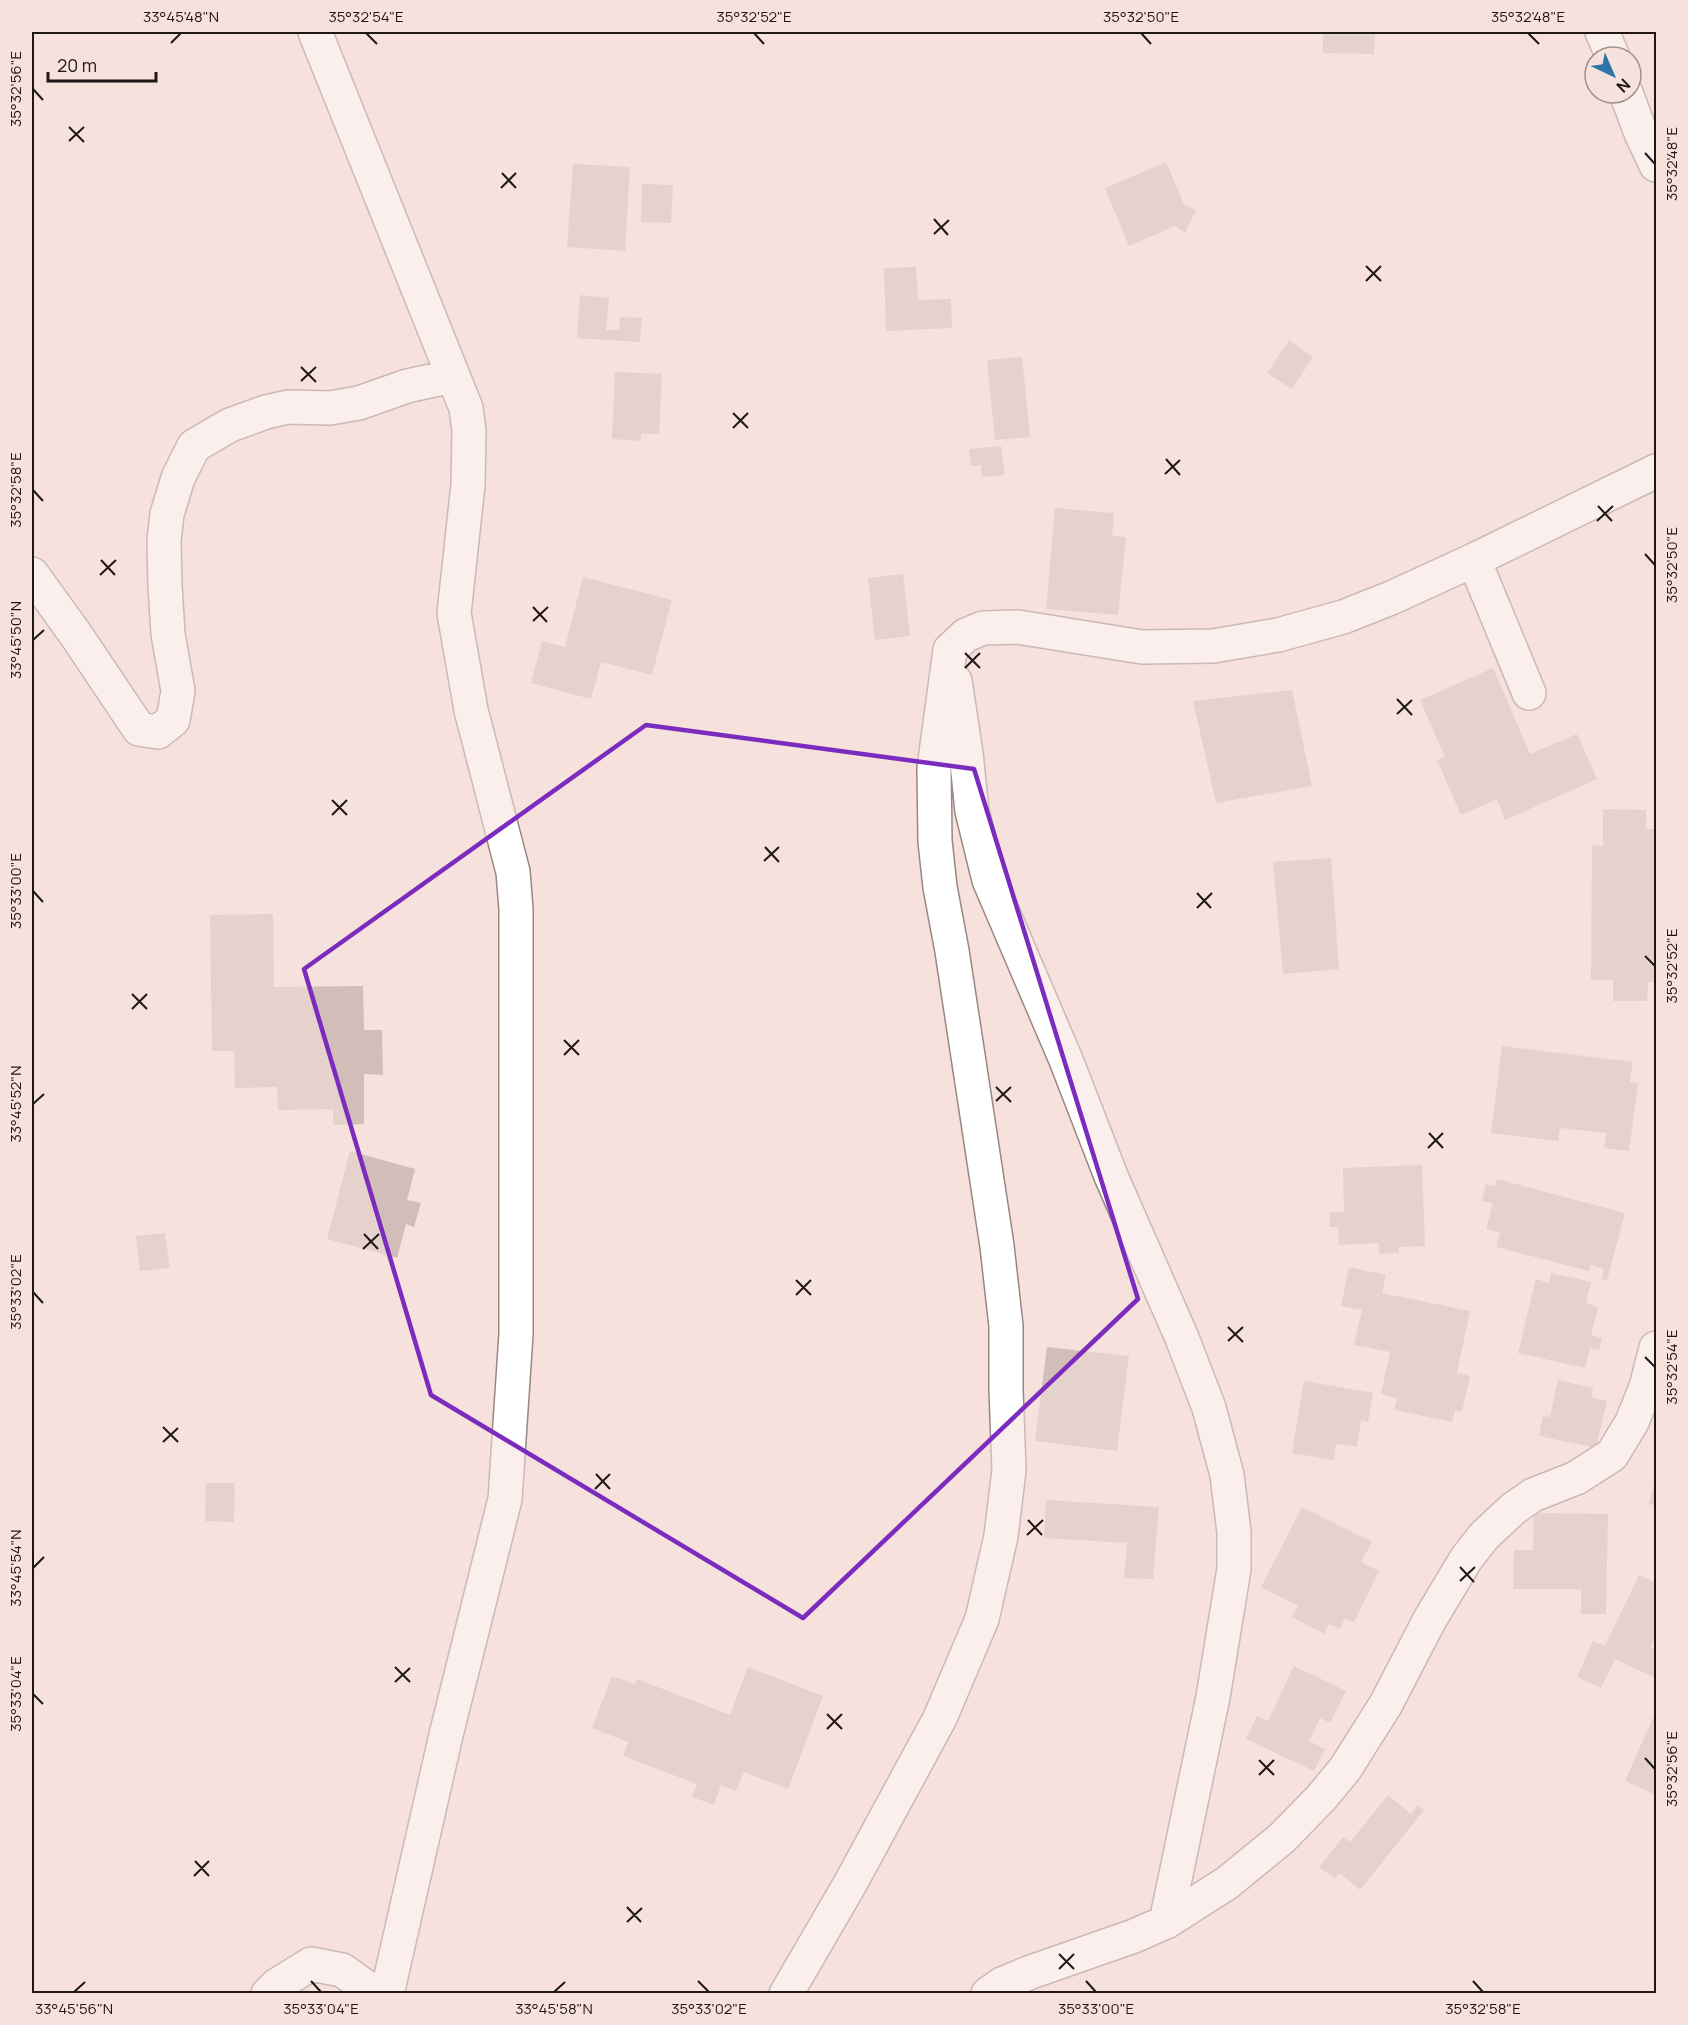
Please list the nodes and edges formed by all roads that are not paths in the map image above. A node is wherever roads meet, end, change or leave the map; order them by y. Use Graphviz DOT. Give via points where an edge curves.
graph roads {
  1 [pos="315,32"];
  2 [pos="1630,105"];
  3 [pos="1656,165"];
  4 [pos="453,376"];
  5 [pos="1656,471"];
  6 [pos="1474,560"];
  7 [pos="32,574"];
  8 [pos="950,650"];
  9 [pos="1529,693"];
  10 [pos="1656,1348"];
  11 [pos="1166,1922"];
  12 [pos="268,1994"];
  13 [pos="376,1994"];
  14 [pos="387,1994"];
  15 [pos="786,1994"];
  16 [pos="988,1994"];
  1 -- 4 [label="street"];
  2 -- 3 [label="street"];
  4 -- 7 [label="street" via="407,386 359,403 266,412 230,425 194,446 178,478 167,514 164,541 168,634 178,691 173,720 158,732 139,729"];
  4 -- 14 [label="street" via="466,408 469,431 468,485 454,613 471,710 513,872 516,909 516,1334 506,1499 446,1735"];
  5 -- 6 [label="street"];
  6 -- 8 [label="street" via="1343,617 1256,639 1213,646 1142,647 999,627 982,628 966,635"];
  6 -- 9 [label="street"];
  8 -- 11 [label="street" via="972,811 989,880 1182,1338 1209,1408 1227,1475 1234,1569 1213,1697"];
  8 -- 15 [label="street" via="934,768 934,841 1006,1326 1009,1470 1001,1536 982,1619 940,1718"];
  10 -- 11 [label="street" via="1632,1422 1612,1455 1576,1478 1533,1495 1484,1536 1434,1612 1386,1704 1345,1769 1321,1798 1282,1838 1227,1883"];
  11 -- 16 [label="street" via="1031,1972"];
  12 -- 13 [label="street" via="311,1964 342,1970"];
}
